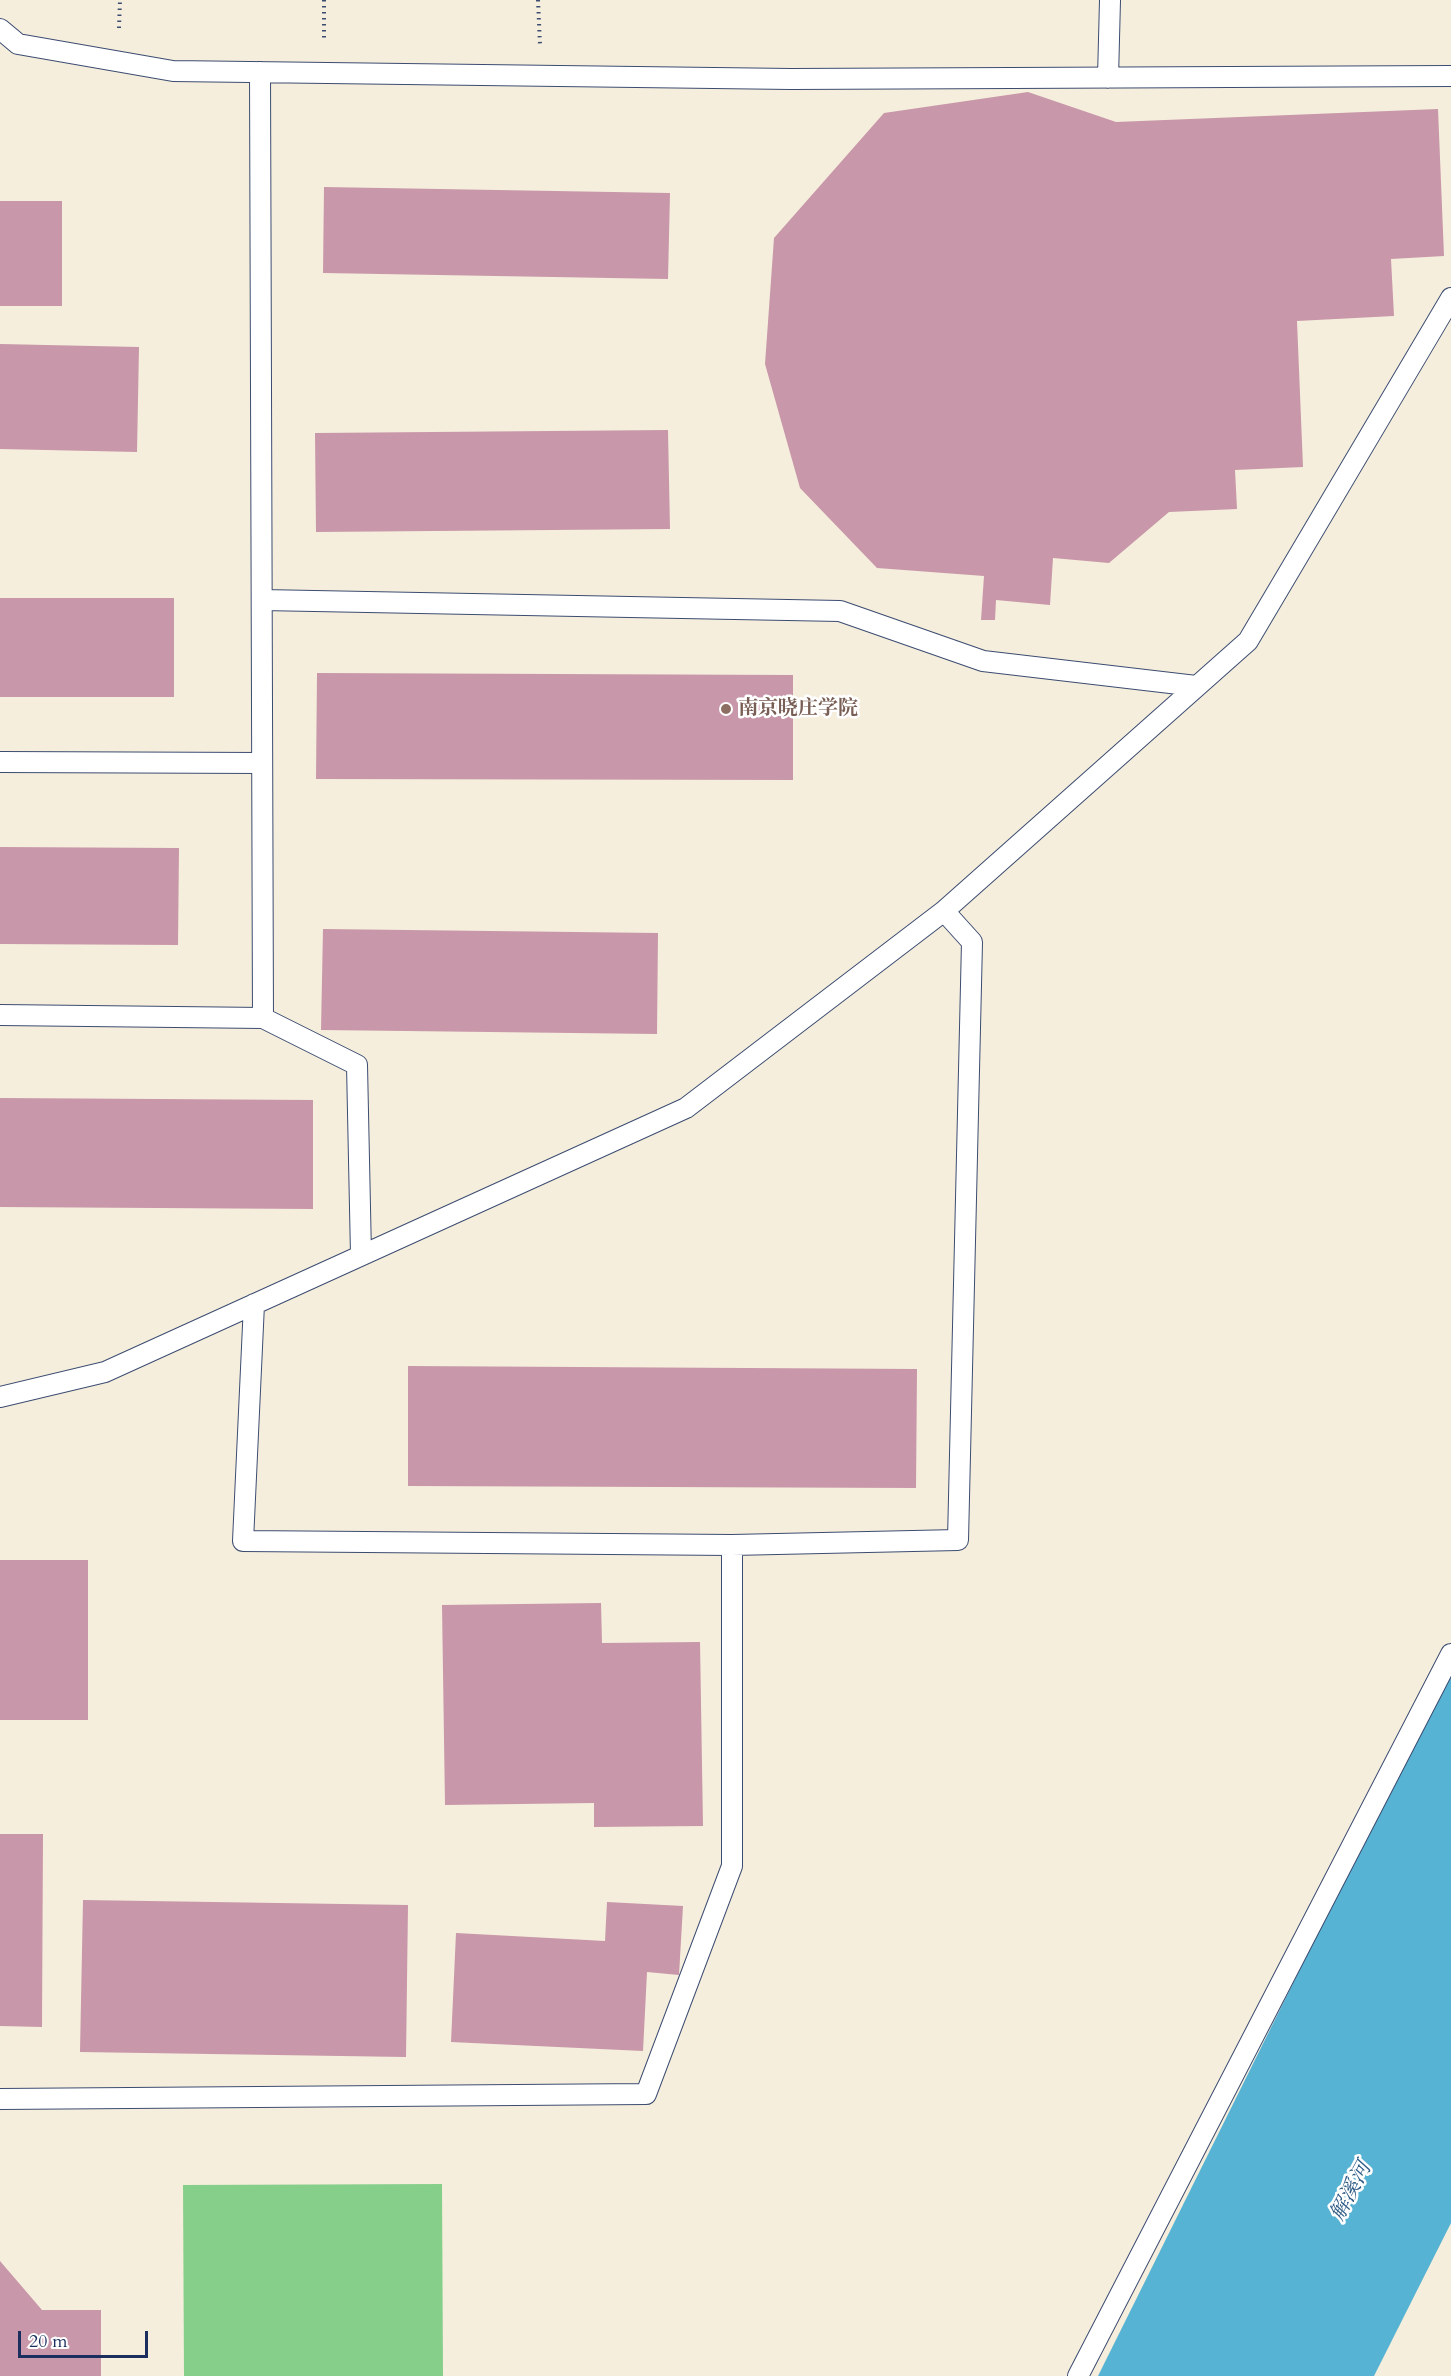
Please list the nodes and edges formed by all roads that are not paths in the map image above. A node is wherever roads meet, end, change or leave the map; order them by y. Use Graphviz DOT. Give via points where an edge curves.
graph roads {
  1 [pos="1110,0"];
  2 [pos="0,29"];
  3 [pos="260,72"];
  4 [pos="1451,76"];
  5 [pos="1108,78"];
  6 [pos="1451,298"];
  7 [pos="262,600"];
  8 [pos="1196,686"];
  9 [pos="0,762"];
  10 [pos="262,763"];
  11 [pos="944,911"];
  12 [pos="0,1015"];
  13 [pos="263,1018"];
  14 [pos="362,1255"];
  15 [pos="254,1304"];
  16 [pos="0,1397"];
  17 [pos="732,1545"];
  18 [pos="1451,1654"];
  19 [pos="0,2099"];
  20 [pos="1078,2376"];
  1 -- 5 [label="lane"];
  2 -- 3 [label="lane" via="18,44 173,71"];
  3 -- 5 [label="lane" via="791,79"];
  3 -- 7 [label="lane"];
  4 -- 5 [label="lane"];
  6 -- 8 [label="lane" via="1248,641"];
  7 -- 8 [label="lane" via="840,611 982,661"];
  7 -- 10 [label="lane"];
  8 -- 11 [label="lane"];
  9 -- 10 [label="lane"];
  10 -- 13 [label="lane"];
  11 -- 14 [label="lane" via="686,1108"];
  11 -- 17 [label="lane" via="972,942 958,1540"];
  12 -- 13 [label="lane"];
  13 -- 14 [label="lane" via="357,1065"];
  14 -- 15 [label="lane"];
  15 -- 16 [label="lane" via="105,1372"];
  15 -- 17 [label="lane" via="243,1541"];
  17 -- 19 [label="lane" via="732,1866 645,2094"];
  18 -- 20 [label="lane"];
}
